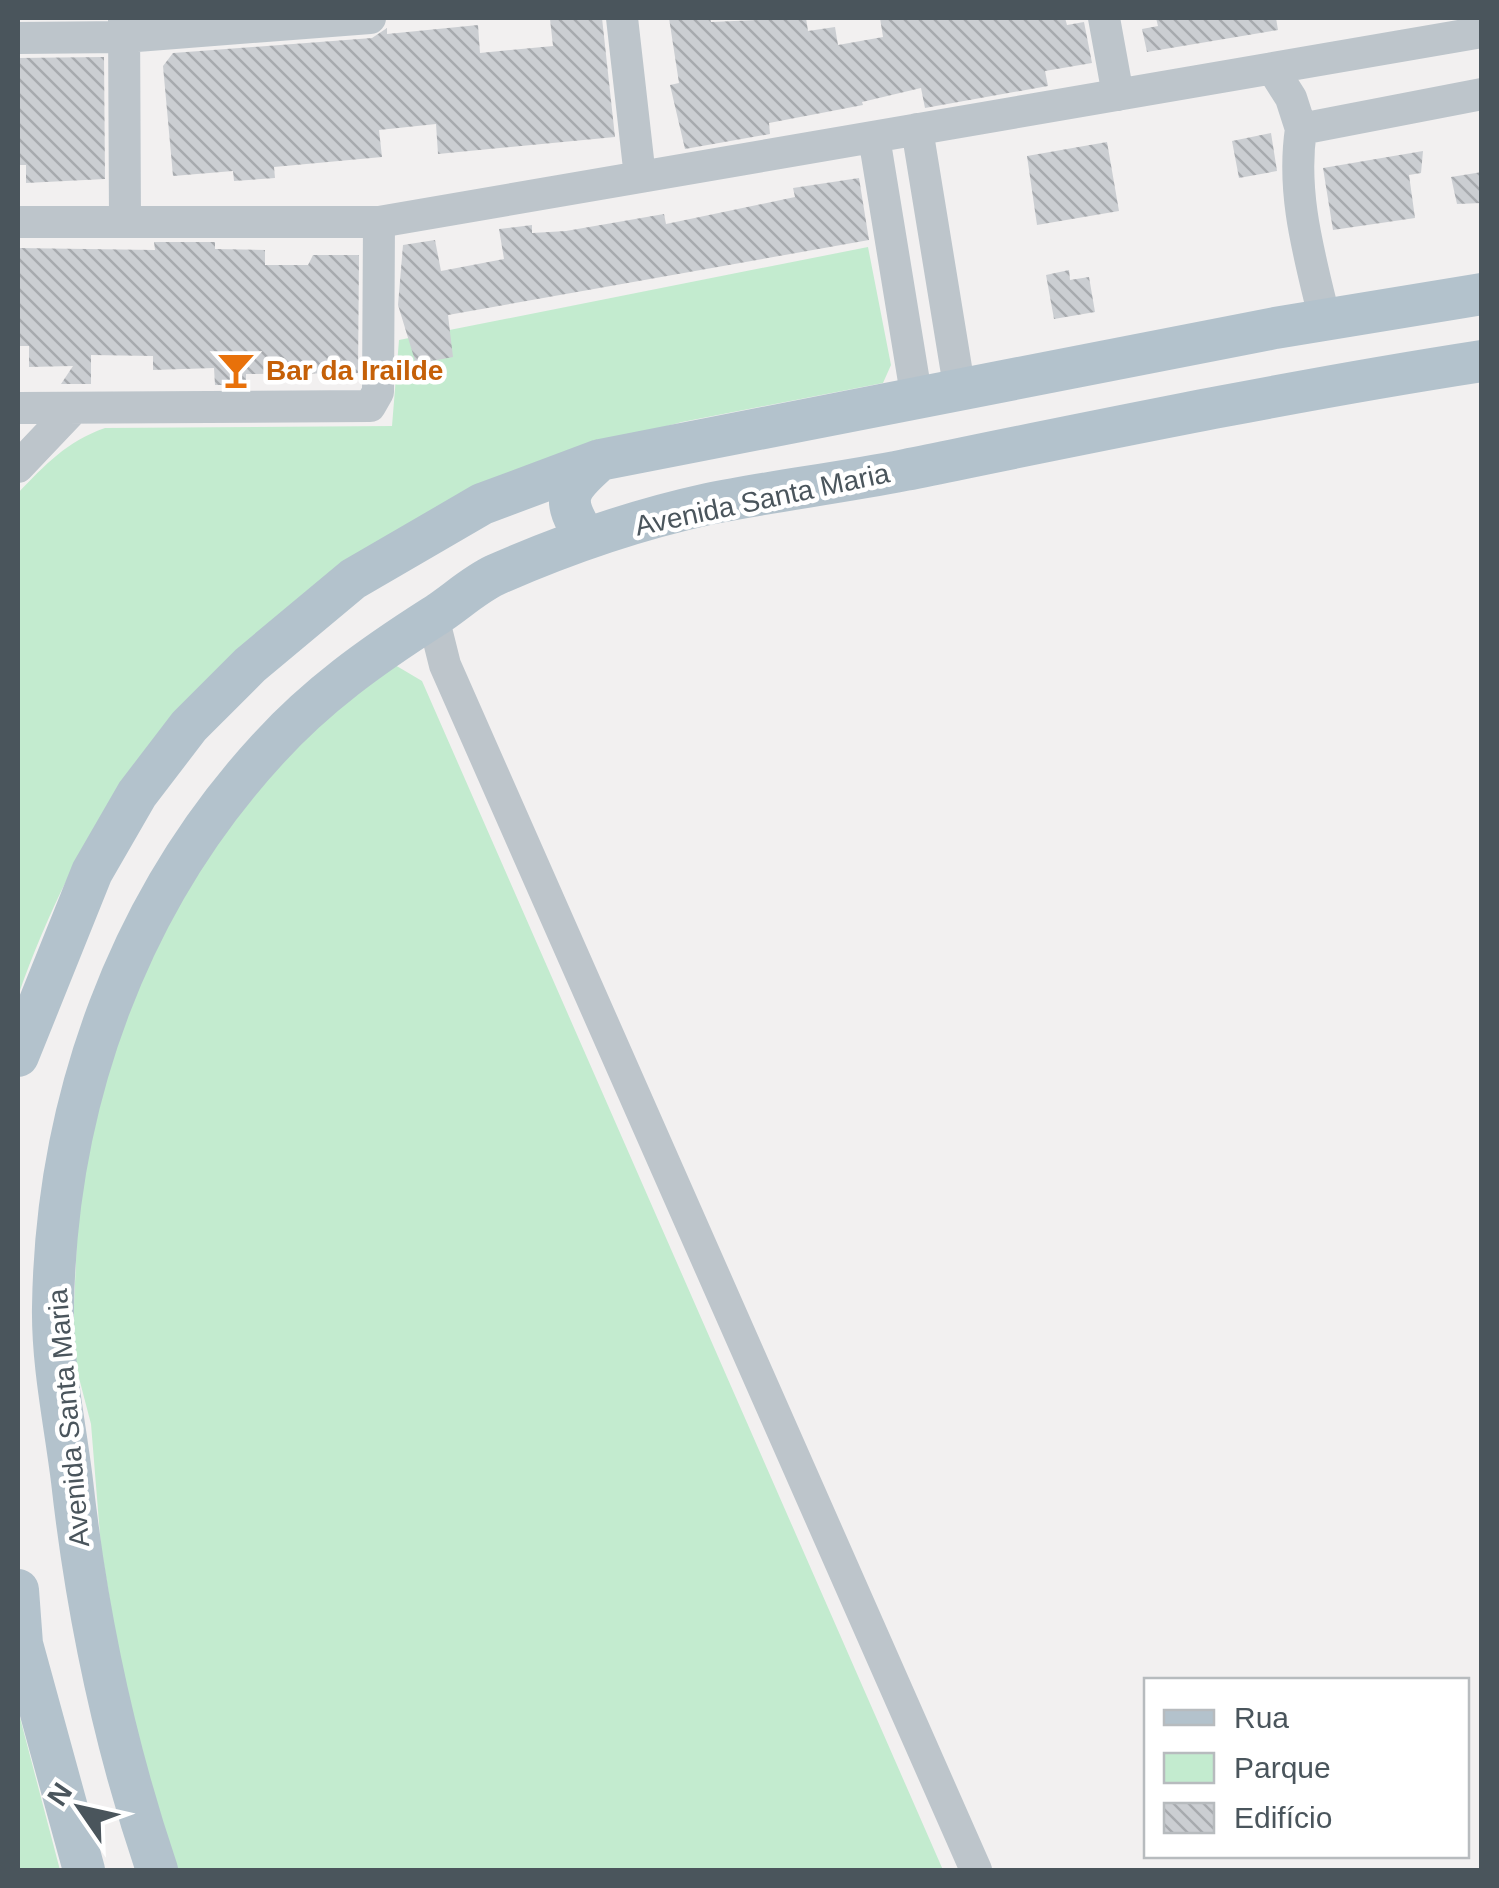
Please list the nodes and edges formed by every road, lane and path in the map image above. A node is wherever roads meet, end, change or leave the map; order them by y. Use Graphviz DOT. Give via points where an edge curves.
graph roads {
  1 [pos="370,18"];
  2 [pos="622,18"];
  3 [pos="1104,18"];
  4 [pos="290,21"];
  5 [pos="124,27"];
  6 [pos="1482,32"];
  7 [pos="18,38"];
  8 [pos="1272,68"];
  9 [pos="1482,94"];
  10 [pos="1118,95"];
  11 [pos="1301,129"];
  12 [pos="917,130"];
  13 [pos="874,137"];
  14 [pos="640,177"];
  15 [pos="18,222"];
  16 [pos="126,222"];
  17 [pos="380,222"];
  18 [pos="1482,294"];
  19 [pos="1377,314"];
  20 [pos="1325,322"];
  21 [pos="1274,328"];
  22 [pos="1482,361"];
  23 [pos="1381,377"];
  24 [pos="960,392"];
  25 [pos="1276,394"];
  26 [pos="916,400"];
  27 [pos="18,408"];
  28 [pos="74,408"];
  29 [pos="600,460"];
  30 [pos="18,467"];
  31 [pos="482,504"];
  32 [pos="586,538"];
  33 [pos="487,578"];
  34 [pos="433,617"];
  35 [pos="18,1056"];
  36 [pos="18,1590"];
  37 [pos="20,1644"];
  38 [pos="84,1870"];
  39 [pos="157,1870"];
  40 [pos="976,1870"];
  1 -- 4 [label="street"];
  2 -- 14 [label="street"];
  3 -- 10 [label="street"];
  4 -- 5 [label="street"];
  5 -- 7 [label="street"];
  5 -- 16 [label="street"];
  6 -- 8 [label="street"];
  8 -- 10 [label="street"];
  8 -- 11 [label="street"];
  9 -- 11 [label="street"];
  10 -- 12 [label="street"];
  11 -- 20 [label="street" via="1295,166 1302,224"];
  12 -- 13 [label="street"];
  12 -- 24 [label="street"];
  13 -- 14 [label="street"];
  13 -- 26 [label="street"];
  14 -- 17 [label="street"];
  15 -- 16 [label="street"];
  16 -- 17 [label="street"];
  17 -- 28 [label="street" via="378,392 370,406"];
  18 -- 19 [label="main road"];
  19 -- 20 [label="main road"];
  19 -- 23 [label="main road" via="1358,352"];
  20 -- 21 [label="main road"];
  21 -- 24 [label="main road"];
  21 -- 25 [label="main road" via="1299,362"];
  22 -- 23 [label="main road, Avenida Santa Maria"];
  23 -- 25 [label="main road, Avenida Santa Maria"];
  24 -- 26 [label="main road"];
  25 -- 32 [label="main road, Avenida Santa Maria" via="828,486 708,504"];
  26 -- 29 [label="main road"];
  27 -- 28 [label="street"];
  28 -- 30 [label="street"];
  29 -- 31 [label="main road"];
  29 -- 32 [label="main road" via="568,498"];
  31 -- 33 [label="main road" via="510,522 511,533"];
  31 -- 35 [label="main road" via="353,580 250,665 189,726 92,872"];
  32 -- 33 [label="main road, Avenida Santa Maria"];
  33 -- 34 [label="main road, Avenida Santa Maria"];
  34 -- 39 [label="main road, Avenida Santa Maria" via="355,667 299,714 240,778 194,843 117,986 72,1128 52,1314 85,1597 126,1776"];
  34 -- 40 [label="street" via="445,664"];
  36 -- 37 [label="main road"];
  37 -- 38 [label="main road"];
}
